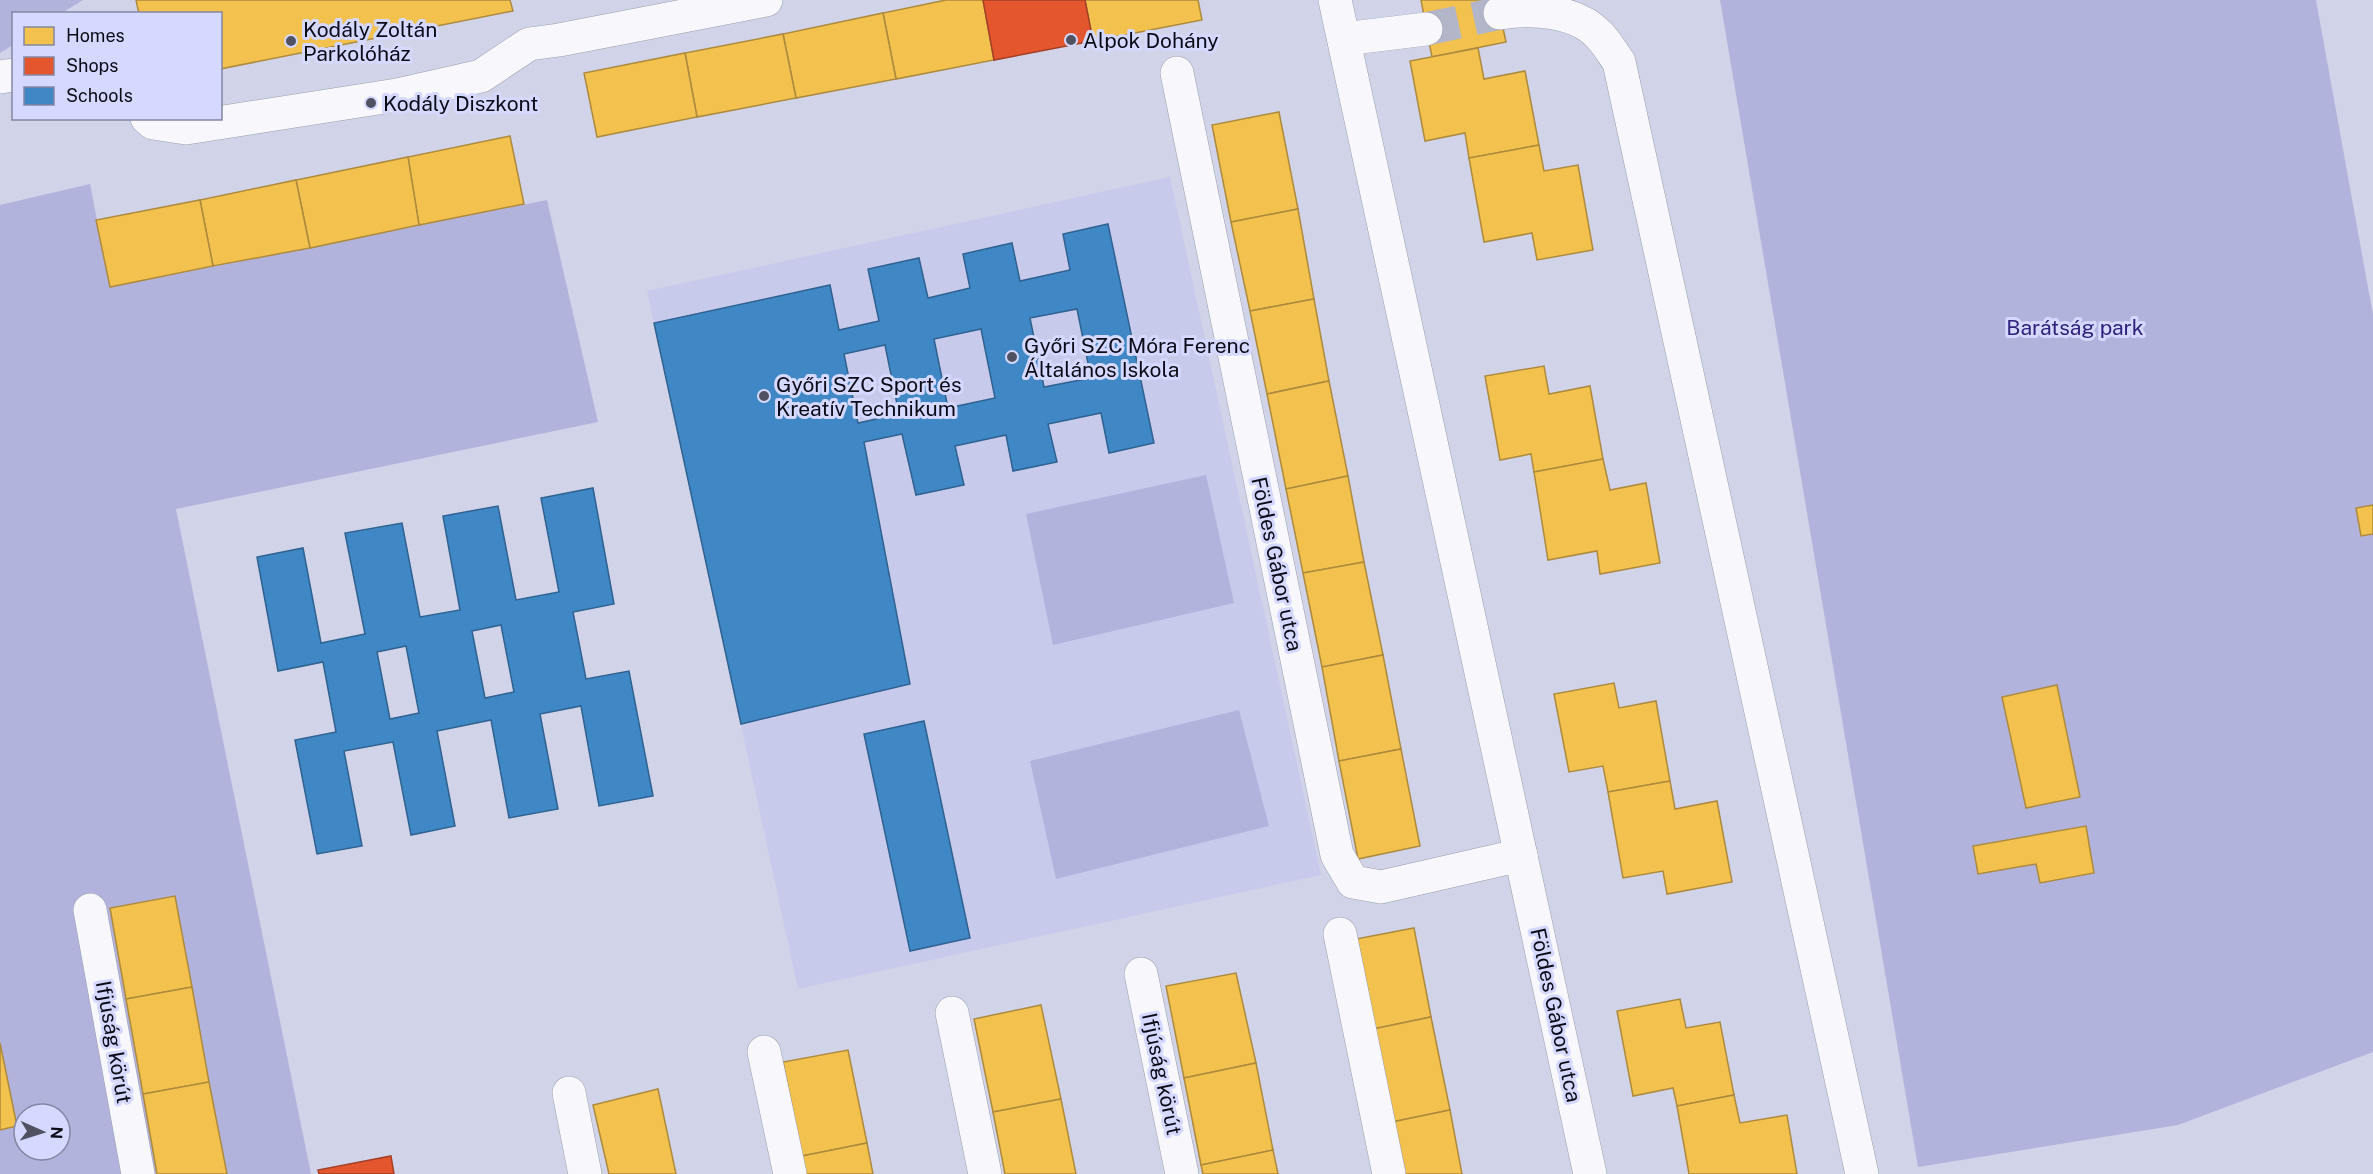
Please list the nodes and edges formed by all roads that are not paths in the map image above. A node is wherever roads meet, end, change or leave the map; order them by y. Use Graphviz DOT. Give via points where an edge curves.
graph roads {
  1 [pos="766,0"];
  2 [pos="1335,0"];
  3 [pos="671,9"];
  4 [pos="1500,14"];
  5 [pos="1426,29"];
  6 [pos="1344,39"];
  7 [pos="1177,74"];
  8 [pos="149,120"];
  9 [pos="1521,855"];
  10 [pos="90,910"];
  11 [pos="1340,933"];
  12 [pos="1141,974"];
  13 [pos="952,1013"];
  14 [pos="765,1053"];
  15 [pos="569,1093"];
  16 [pos="138,1174"];
  17 [pos="585,1174"];
  18 [pos="790,1174"];
  19 [pos="985,1174"];
  20 [pos="1182,1174"];
  21 [pos="1389,1174"];
  22 [pos="1590,1174"];
  23 [pos="1862,1174"];
  1 -- 3 [label="street"];
  2 -- 6 [label="street, Földes Gábor utca"];
  3 -- 8 [label="street" via="529,44 482,76 397,95 186,128"];
  4 -- 23 [label="street" via="1522,9 1565,16 1599,35 1619,62"];
  5 -- 6 [label="street"];
  6 -- 9 [label="street, Földes Gábor utca"];
  7 -- 9 [label="street, Földes Gábor utca" via="1337,855 1353,882 1381,887"];
  9 -- 22 [label="street, Földes Gábor utca"];
  10 -- 16 [label="street, Ifjúság körút"];
  11 -- 21 [label="street"];
  12 -- 20 [label="street, Ifjúság körút"];
  13 -- 19 [label="street"];
  14 -- 18 [label="street"];
  15 -- 17 [label="street"];
}
